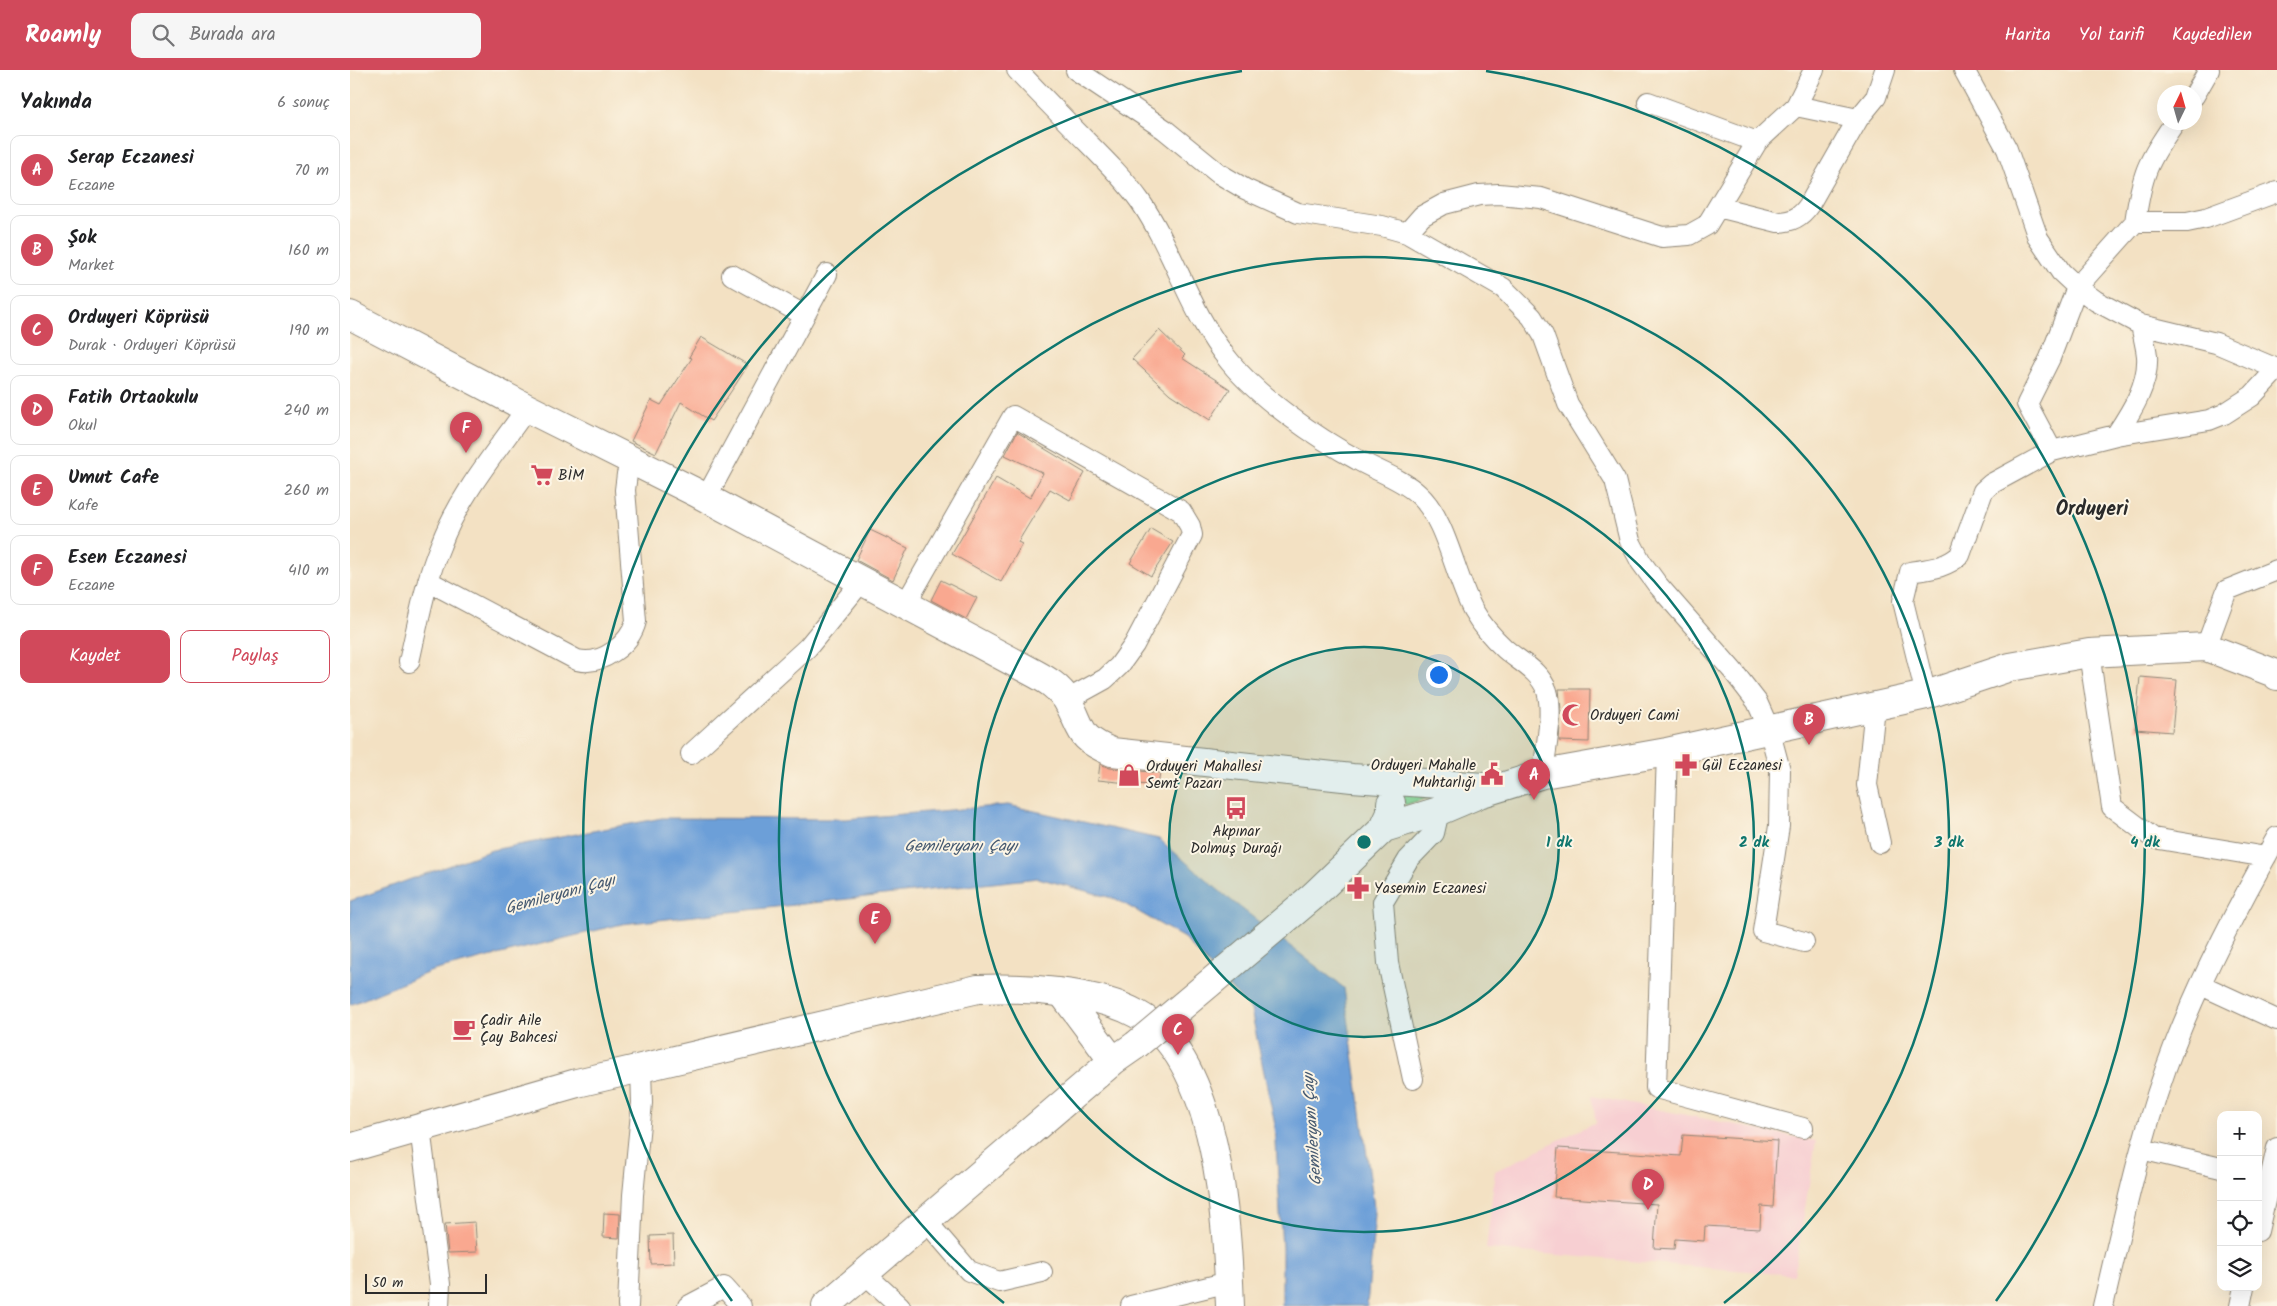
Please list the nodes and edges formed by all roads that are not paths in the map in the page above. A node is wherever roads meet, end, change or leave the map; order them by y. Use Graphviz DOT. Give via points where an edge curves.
graph roads {
  1 [pos="1017,70"];
  2 [pos="1076,70"];
  3 [pos="1885,70"];
  4 [pos="1964,70"];
  5 [pos="2209,70"];
  6 [pos="1810,71"];
  7 [pos="2200,85"];
  8 [pos="1648,102"];
  9 [pos="1796,106"];
  10 [pos="1858,119"];
  11 [pos="2169,130"];
  12 [pos="1757,142"];
  13 [pos="2277,192"];
  14 [pos="1718,207"];
  15 [pos="2135,222"];
  16 [pos="1407,233"];
  17 [pos="827,274"];
  18 [pos="732,275"];
  19 [pos="2077,287"];
  20 [pos="350,314"];
  21 [pos="804,315"];
  22 [pos="2140,325"];
  23 [pos="2277,369"];
  24 [pos="527,408"];
  25 [pos="2116,435"];
  26 [pos="2052,451"];
  27 [pos="633,461"];
  28 [pos="706,498"];
  29 [pos="2277,570"];
  30 [pos="428,581"];
  31 [pos="861,582"];
  32 [pos="905,605"];
  33 [pos="2206,647"];
  34 [pos="2089,653"];
  35 [pos="409,662"];
  36 [pos="2277,676"];
  37 [pos="1926,695"];
  38 [pos="1067,700"];
  39 [pos="1875,706"];
  40 [pos="1769,729"];
  41 [pos="1667,752"];
  42 [pos="691,754"];
  43 [pos="1543,774"];
  44 [pos="1352,778"];
  45 [pos="1498,788"];
  46 [pos="1429,814"];
  47 [pos="1387,816"];
  48 [pos="2277,837"];
  49 [pos="1880,843"];
  50 [pos="2266,857"];
  51 [pos="1804,942"];
  52 [pos="2201,985"];
  53 [pos="1063,994"];
  54 [pos="2277,1020"];
  55 [pos="1113,1061"];
  56 [pos="641,1068"];
  57 [pos="1413,1079"];
  58 [pos="420,1128"];
  59 [pos="1804,1128"];
  60 [pos="350,1148"];
  61 [pos="2277,1148"];
  62 [pos="2141,1149"];
  63 [pos="2217,1167"];
  64 [pos="2269,1179"];
  65 [pos="2262,1212"];
  66 [pos="926,1221"];
  67 [pos="1042,1272"];
  68 [pos="864,1273"];
  69 [pos="2243,1291"];
  70 [pos="1230,1294"];
  71 [pos="439,1306"];
  72 [pos="628,1306"];
  73 [pos="688,1306"];
  74 [pos="741,1306"];
  75 [pos="826,1306"];
  76 [pos="900,1306"];
  77 [pos="1131,1306"];
  78 [pos="2103,1306"];
  79 [pos="2240,1306"];
  1 -- 43 [label="street" via="1120,176 1140,201 1159,233 1196,313 1210,338 1231,364 1315,434 1417,492 1427,502 1473,609 1493,636 1541,680 1546,691 1549,704"];
  2 -- 16 [label="street" via="1245,189 1298,213"];
  3 -- 10 [label="street" via="1876,97"];
  4 -- 19 [label="street" via="2007,149 2038,238 2061,272"];
  5 -- 7 [label="street"];
  6 -- 9 [label="street"];
  8 -- 12 [label="street"];
  9 -- 10 [label="street"];
  9 -- 12 [label="street"];
  10 -- 14 [label="street" via="1808,205 1794,220 1778,222"];
  11 -- 15 [label="street" via="2152,154 2145,172"];
  12 -- 14 [label="street"];
  13 -- 15 [label="street" via="2206,218 2187,222"];
  14 -- 16 [label="street" via="1707,225 1699,230 1683,236 1662,237 1541,198 1479,195 1432,209"];
  15 -- 19 [label="street"];
  16 -- 40 [label="street" via="1503,288 1532,317 1550,352 1568,404 1615,480 1630,541 1641,562 1757,702"];
  17 -- 21 [label="street"];
  18 -- 21 [label="street"];
  19 -- 22 [label="street"];
  19 -- 26 [label="street" via="2050,358 2026,404"];
  20 -- 24 [label="street"];
  21 -- 28 [label="street"];
  22 -- 23 [label="street" via="2216,343"];
  22 -- 25 [label="street" via="2147,356 2145,374 2135,406"];
  23 -- 25 [label="street" via="2252,396 2224,414 2209,420"];
  24 -- 27 [label="street"];
  24 -- 30 [label="street" via="452,519"];
  25 -- 26 [label="street"];
  26 -- 37 [label="street" via="1999,479 1984,491 1979,498 1966,545 1952,562 1941,568 1910,572 1903,601"];
  27 -- 28 [label="street"];
  27 -- 30 [label="street" via="625,490 636,621 627,640 602,659 590,662 577,660"];
  28 -- 31 [label="street"];
  29 -- 33 [label="street" via="2226,590"];
  30 -- 35 [label="street"];
  31 -- 32 [label="street"];
  31 -- 42 [label="street" via="808,647"];
  32 -- 38 [label="street" via="1034,672 1055,685"];
  32 -- 38 [label="street" via="1013,416 1173,506 1186,518 1192,535 1134,645 1105,679"];
  33 -- 34 [label="street"];
  33 -- 36 [label="street"];
  34 -- 37 [label="street" via="2010,666"];
  34 -- 50 [label="street" via="2112,807 2153,838"];
  37 -- 39 [label="street"];
  38 -- 44 [label="street" via="1080,730 1094,744 1112,752"];
  39 -- 40 [label="street"];
  39 -- 49 [label="street" via="1867,785"];
  40 -- 41 [label="street"];
  40 -- 51 [label="street" via="1780,770 1779,826 1763,930"];
  41 -- 43 [label="street"];
  41 -- 59 [label="street" via="1656,1088"];
  43 -- 45 [label="street"];
  44 -- 45 [label="street"];
  44 -- 47 [label="street" via="1373,784 1384,792"];
  45 -- 46 [label="street"];
  46 -- 47 [label="street"];
  46 -- 57 [label="street" via="1434,833 1408,860 1383,902 1388,964"];
  47 -- 55 [label="street, bridge" via="1312,897"];
  48 -- 50 [label="street"];
  50 -- 52 [label="street" via="2231,917"];
  52 -- 54 [label="street"];
  52 -- 62 [label="street" via="2175,1044"];
  53 -- 55 [label="street"];
  53 -- 56 [label="street" via="1015,988 978,989"];
  53 -- 70 [label="street" via="1112,1002 1138,1014 1163,1033 1190,1075 1205,1111 1216,1161"];
  55 -- 66 [label="street"];
  56 -- 58 [label="street"];
  56 -- 72 [label="street" via="642,1103"];
  58 -- 60 [label="street"];
  58 -- 71 [label="street" via="440,1284"];
  61 -- 64 [label="street"];
  62 -- 63 [label="street"];
  62 -- 78 [label="street"];
  64 -- 65 [label="street"];
  66 -- 67 [label="street" via="969,1272 999,1282"];
  66 -- 68 [label="street"];
  68 -- 75 [label="street"];
  68 -- 76 [label="street"];
  69 -- 79 [label="street"];
  70 -- 77 [label="street"];
  73 -- 74 [label="street" via="724,1287"];
}
